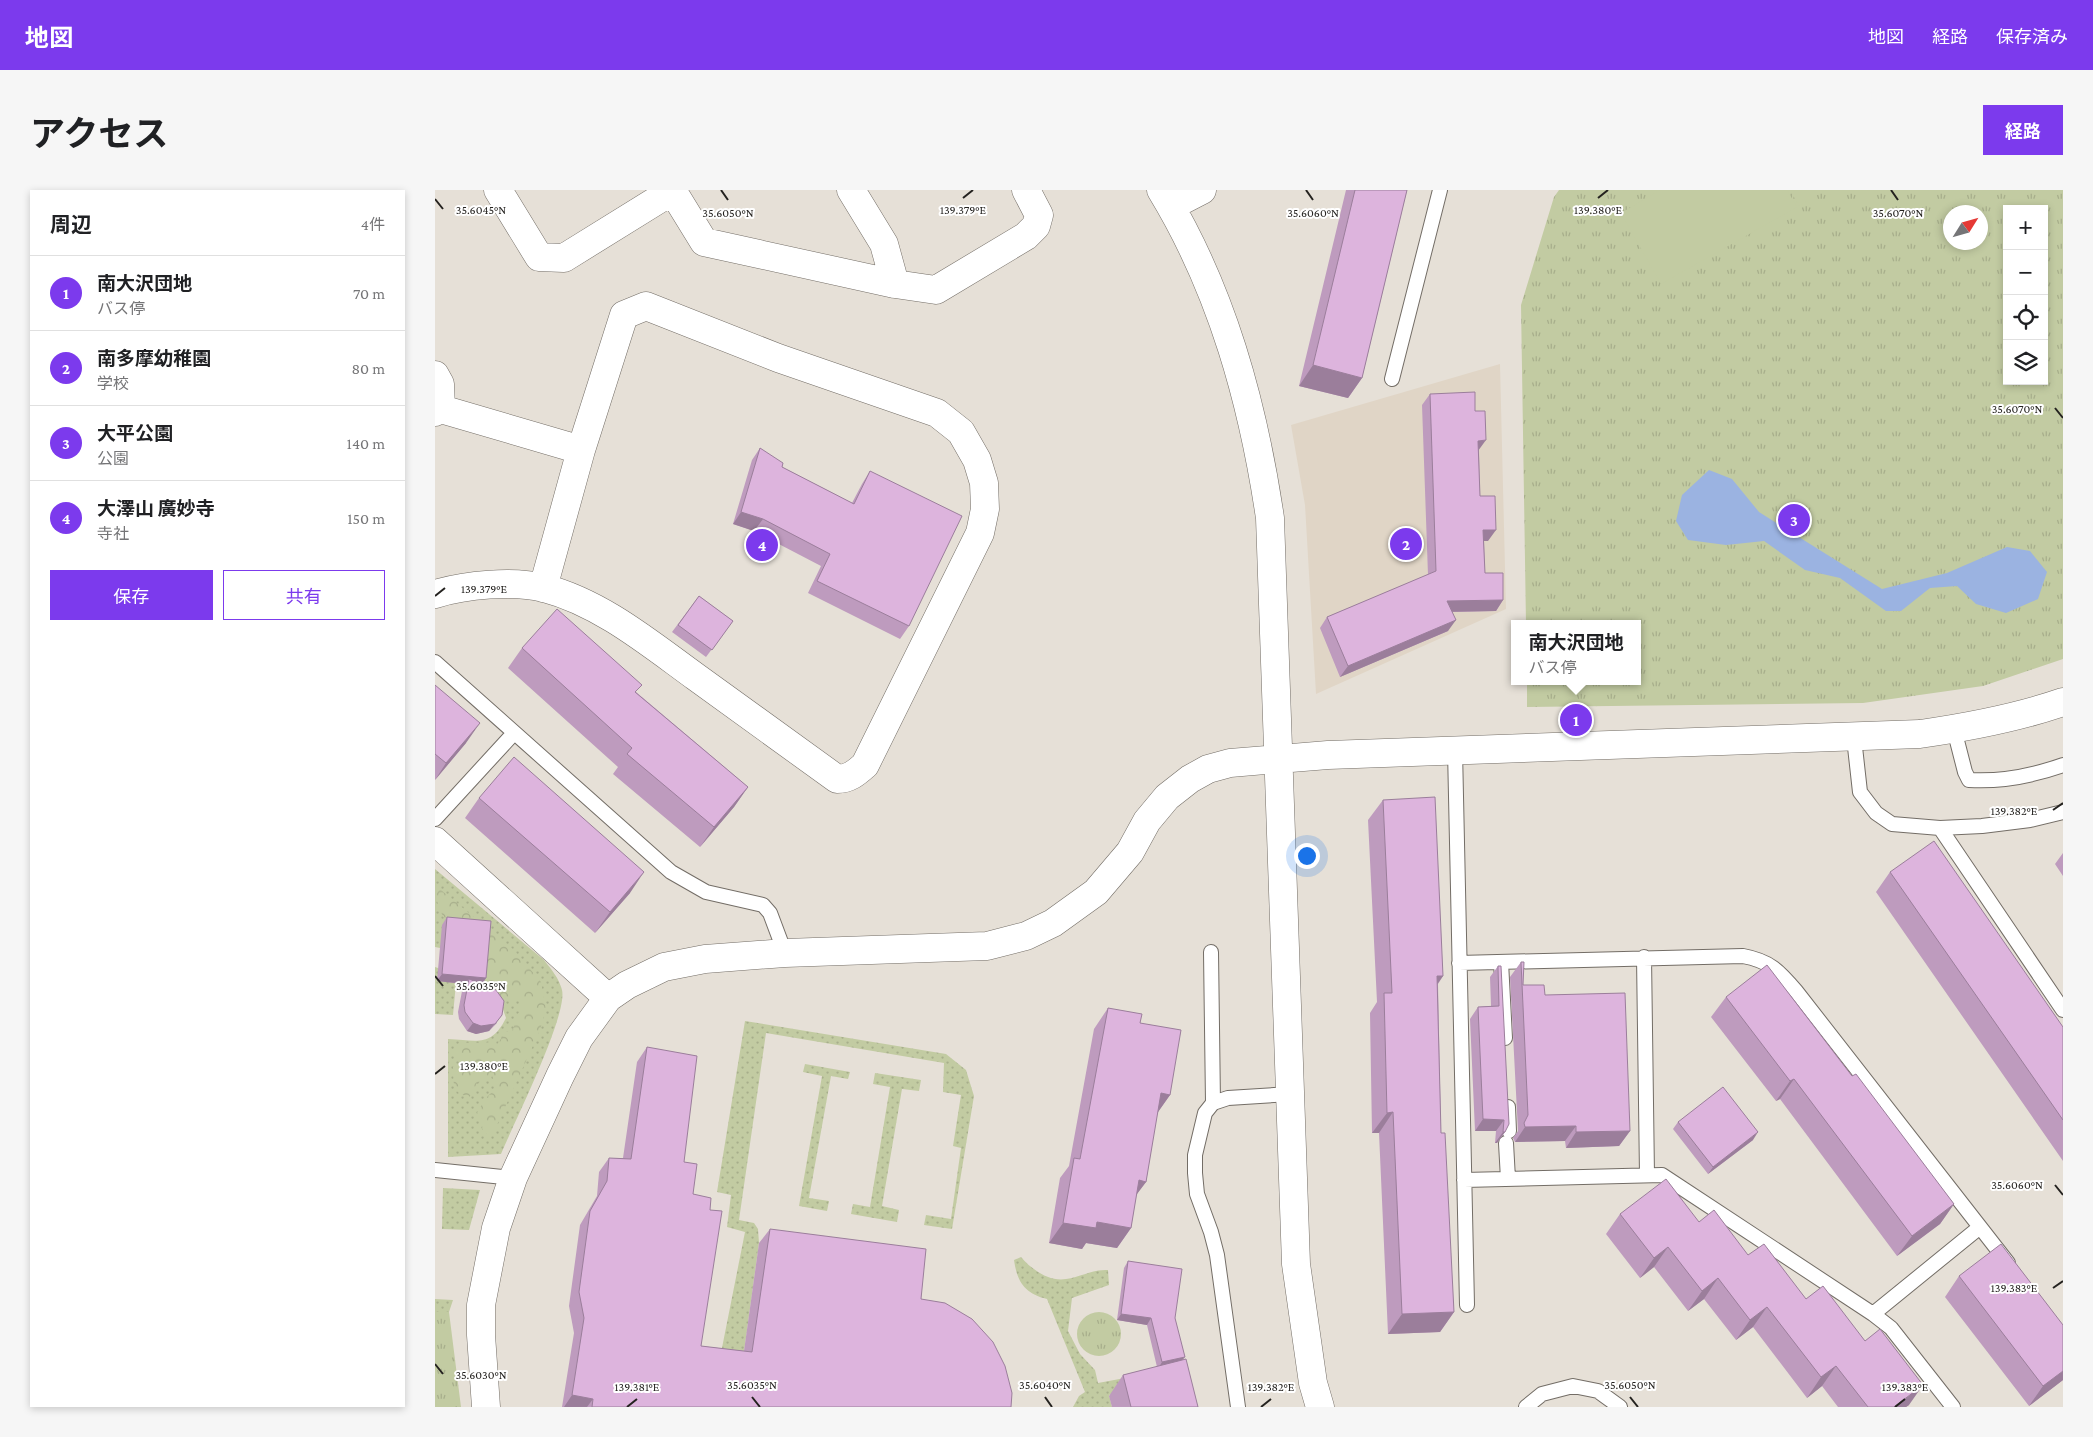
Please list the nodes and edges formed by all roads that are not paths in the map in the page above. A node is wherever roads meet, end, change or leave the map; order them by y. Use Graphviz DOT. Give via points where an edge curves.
graph roads {
  1 [pos="498,190"];
  2 [pos="672,190"];
  3 [pos="851,190"];
  4 [pos="1026,190"];
  5 [pos="1202,190"];
  6 [pos="1440,190"];
  7 [pos="1166,198"];
  8 [pos="895,284"];
  9 [pos="435,375"];
  10 [pos="1393,379"];
  11 [pos="438,411"];
  12 [pos="581,450"];
  13 [pos="543,588"];
  14 [pos="435,594"];
  15 [pos="435,662"];
  16 [pos="2063,702"];
  17 [pos="1954,729"];
  18 [pos="515,733"];
  19 [pos="1855,738"];
  20 [pos="1455,750"];
  21 [pos="1278,758"];
  22 [pos="2063,766"];
  23 [pos="2063,812"];
  24 [pos="435,819"];
  25 [pos="1940,828"];
  26 [pos="435,841"];
  27 [pos="1211,952"];
  28 [pos="785,953"];
  29 [pos="1644,957"];
  30 [pos="1501,962"];
  31 [pos="1459,963"];
  32 [pos="608,998"];
  33 [pos="2063,1010"];
  34 [pos="1505,1051"];
  35 [pos="1507,1091"];
  36 [pos="1290,1094"];
  37 [pos="1213,1103"];
  38 [pos="435,1170"];
  39 [pos="1647,1175"];
  40 [pos="513,1178"];
  41 [pos="1509,1179"];
  42 [pos="1464,1180"];
  43 [pos="1980,1228"];
  44 [pos="2017,1273"];
  45 [pos="1467,1305"];
  46 [pos="1873,1314"];
  47 [pos="486,1407"];
  48 [pos="1238,1407"];
  49 [pos="1319,1407"];
  50 [pos="1526,1407"];
  51 [pos="1620,1407"];
  52 [pos="1953,1407"];
  1 -- 2 [label="street" via="539,257 564,258"];
  2 -- 8 [label="street" via="704,242"];
  3 -- 8 [label="street" via="884,244"];
  4 -- 8 [label="street" via="1039,215 1036,226 1026,236 936,290"];
  5 -- 7 [label="street"];
  6 -- 10 [label="lane"];
  7 -- 21 [label="street" via="1219,308 1249,406 1262,465 1269,518"];
  9 -- 11 [label="street" via="440,384"];
  11 -- 12 [label="street"];
  12 -- 13 [label="street"];
  12 -- 13 [label="street" via="624,315 646,306 778,358 937,413 961,432 977,460 985,483 985,509 980,532 865,765 845,779 837,779 630,629 588,604"];
  13 -- 14 [label="street" via="481,585"];
  15 -- 18 [label="lane"];
  16 -- 17 [label="street"];
  17 -- 19 [label="street"];
  17 -- 22 [label="lane" via="1969,780 2011,780"];
  18 -- 24 [label="lane"];
  18 -- 28 [label="lane" via="671,872 706,892 763,905 770,913"];
  19 -- 20 [label="street"];
  19 -- 25 [label="lane" via="1860,792 1876,813 1893,824"];
  20 -- 21 [label="street"];
  20 -- 31 [label="lane"];
  21 -- 28 [label="street" via="1230,763 1208,769 1190,779 1167,797 1147,821 1130,852 1096,892 1053,923 1026,936 987,946"];
  21 -- 36 [label="street"];
  23 -- 25 [label="lane" via="2030,820"];
  25 -- 33 [label="lane"];
  26 -- 32 [label="street"];
  27 -- 37 [label="lane"];
  28 -- 32 [label="street" via="673,964 648,973"];
  29 -- 30 [label="lane"];
  29 -- 39 [label="lane"];
  29 -- 43 [label="lane" via="1743,956 1771,965 1796,991"];
  30 -- 31 [label="lane"];
  30 -- 34 [label="lane"];
  31 -- 42 [label="lane"];
  32 -- 40 [label="street" via="579,1038"];
  35 -- 41 [label="lane"];
  36 -- 37 [label="lane" via="1228,1098"];
  36 -- 49 [label="street" via="1296,1264"];
  37 -- 48 [label="lane" via="1205,1113 1199,1133 1195,1173 1197,1194 1217,1255"];
  38 -- 40 [label="lane"];
  39 -- 41 [label="lane"];
  39 -- 46 [label="lane" via="1662,1175"];
  40 -- 47 [label="street" via="496,1228 481,1305"];
  41 -- 42 [label="lane"];
  42 -- 45 [label="lane"];
  43 -- 44 [label="lane"];
  43 -- 46 [label="lane"];
  46 -- 52 [label="lane" via="1891,1328"];
  50 -- 51 [label="lane" via="1542,1394 1573,1386 1598,1391"];
}
